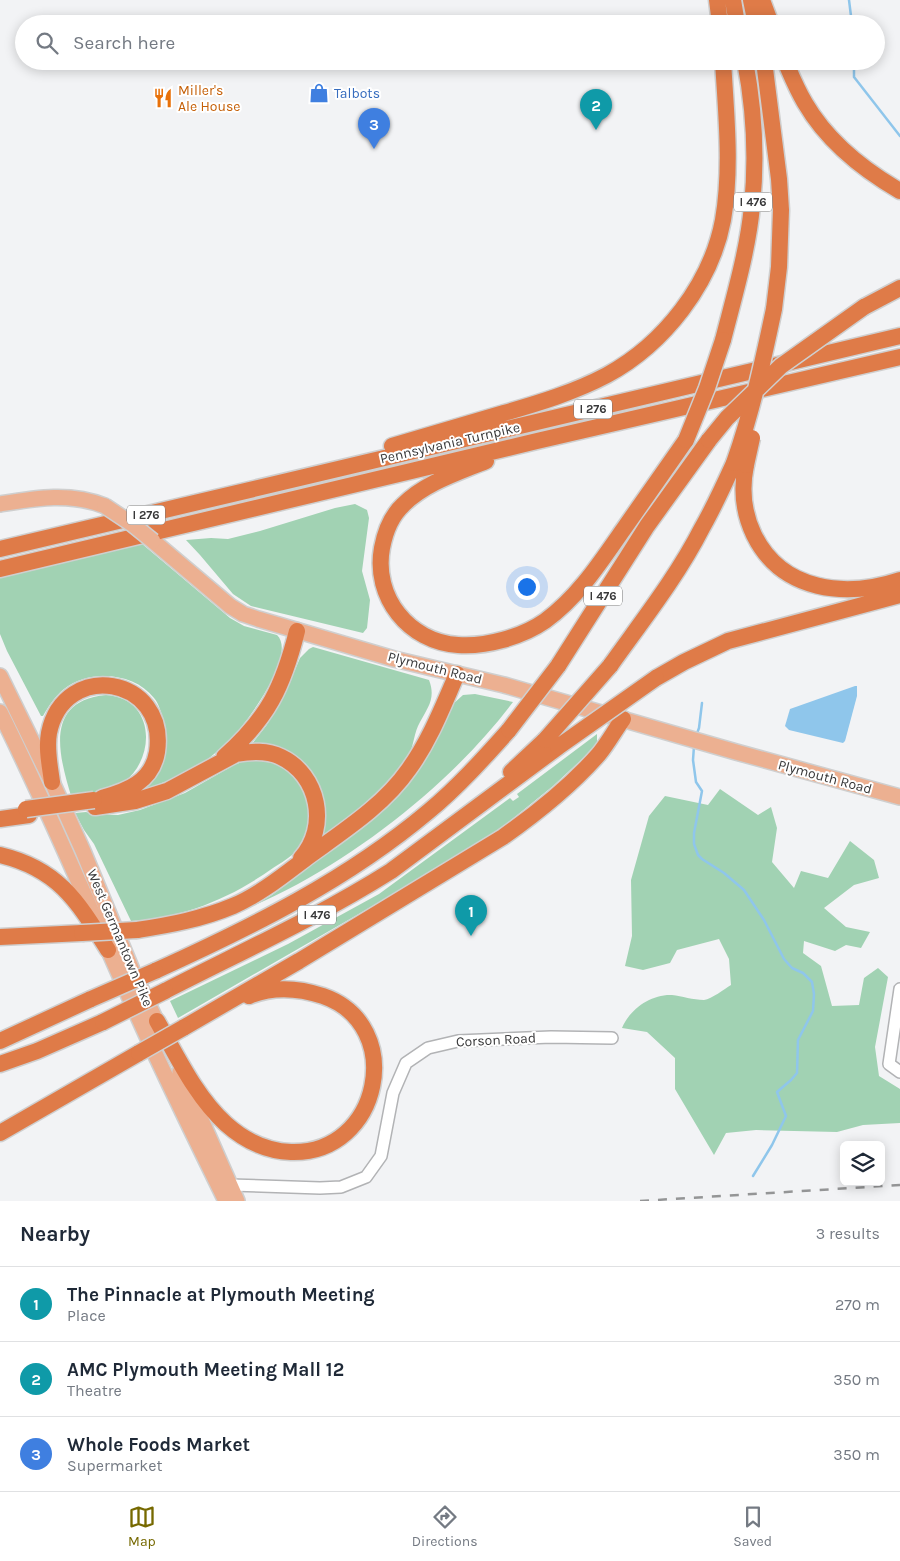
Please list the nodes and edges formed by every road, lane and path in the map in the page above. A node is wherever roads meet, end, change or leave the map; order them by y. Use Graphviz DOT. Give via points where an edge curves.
graph roads {
  1 [pos="717,0"];
  2 [pos="732,0"];
  3 [pos="751,0"];
  4 [pos="762,0"];
  5 [pos="719,15"];
  6 [pos="735,15"];
  7 [pos="754,15"];
  8 [pos="767,15"];
  9 [pos="723,70"];
  10 [pos="747,70"];
  11 [pos="765,70"];
  12 [pos="788,70"];
  13 [pos="900,191"];
  14 [pos="900,288"];
  15 [pos="900,336"];
  16 [pos="900,357"];
  17 [pos="900,368"];
  18 [pos="814,378"];
  19 [pos="686,440"];
  20 [pos="537,441"];
  21 [pos="740,464"];
  22 [pos="286,482"];
  23 [pos="0,504"];
  24 [pos="648,526"];
  25 [pos="2,549"];
  26 [pos="0,569"];
  27 [pos="900,580"];
  28 [pos="900,594"];
  29 [pos="297,631"];
  30 [pos="457,674"];
  31 [pos="0,676"];
  32 [pos="0,712"];
  33 [pos="623,719"];
  34 [pos="552,744"];
  35 [pos="214,765"];
  36 [pos="52,782"];
  37 [pos="900,797"];
  38 [pos="95,804"];
  39 [pos="0,811"];
  40 [pos="28,812"];
  41 [pos="0,818"];
  42 [pos="0,855"];
  43 [pos="278,879"];
  44 [pos="0,938"];
  45 [pos="108,950"];
  46 [pos="900,989"];
  47 [pos="216,1008"];
  48 [pos="157,1021"];
  49 [pos="612,1038"];
  50 [pos="0,1041"];
  51 [pos="0,1064"];
  52 [pos="900,1072"];
  53 [pos="0,1133"];
  54 [pos="230,1185"];
  55 [pos="226,1201"];
  56 [pos="237,1201"];
  1 -- 5 [label="highway"];
  2 -- 6 [label="highway"];
  3 -- 7 [label="highway"];
  4 -- 8 [label="highway"];
  9 -- 22 [label="highway" via="727,141 723,220 702,280 678,314 650,344 607,375 577,389 343,458"];
  10 -- 19 [label="highway, I 476, bridge" via="753,121 752,206 724,340"];
  11 -- 21 [label="highway, I 476, bridge" via="779,178 778,267 767,380"];
  12 -- 13 [label="highway" via="805,103 831,136 862,167"];
  14 -- 24 [label="highway, bridge" via="864,307 780,366 727,418"];
  15 -- 22 [label="highway, Pennsylvania Turnpike / I 276"];
  16 -- 18 [label="highway, Pennsylvania Turnpike / I 276"];
  17 -- 18 [label="highway"];
  18 -- 20 [label="highway, Pennsylvania Turnpike / I 276"];
  19 -- 20 [label="highway" via="592,574 572,597 542,622 519,634 477,645 440,642 419,633 396,612 381,577 383,545 396,513 428,486"];
  19 -- 24 [label="highway, I 476"];
  20 -- 26 [label="highway, Pennsylvania Turnpike / I 276"];
  21 -- 27 [label="highway" via="748,524 779,569 808,583 842,589"];
  21 -- 34 [label="highway, bridge" via="652,609"];
  22 -- 25 [label="highway, Pennsylvania Turnpike / I 276"];
  23 -- 29 [label="main road, Plymouth Road, bridge" via="55,496 80,498 105,506 132,524 242,614"];
  24 -- 50 [label="highway, I 476, bridge" via="535,698 475,768 430,810 351,870 253,925"];
  28 -- 34 [label="highway, bridge" via="728,642 656,678"];
  29 -- 30 [label="main road, Plymouth Road"];
  29 -- 35 [label="highway" via="290,661 272,703 242,739"];
  30 -- 33 [label="main road, Plymouth Road"];
  30 -- 43 [label="highway" via="432,732 393,789 371,810"];
  31 -- 36 [label="main road, West Germantown Pike"];
  32 -- 45 [label="main road, West Germantown Pike"];
  33 -- 37 [label="main road, Plymouth Road"];
  33 -- 47 [label="highway" via="600,753 527,820 299,961"];
  34 -- 51 [label="highway, I 476, bridge" via="459,822 351,896 103,1022"];
  35 -- 38 [label="highway" via="158,794 135,801"];
  35 -- 43 [label="highway" via="236,754 266,752 297,767 308,780 317,805 315,834 306,852"];
  36 -- 38 [label="highway" via="49,733 59,709 77,692 88,688 114,686 126,690 139,698 154,719 158,745 156,757 147,776 139,784"];
  36 -- 48 [label="main road, West Germantown Pike"];
  38 -- 40 [label="highway, bridge"];
  39 -- 40 [label="highway"];
  40 -- 41 [label="highway"];
  42 -- 45 [label="highway" via="35,867 67,891 80,905"];
  43 -- 44 [label="highway, bridge" via="235,905 182,922 137,930"];
  45 -- 55 [label="main road, West Germantown Pike"];
  46 -- 52 [label="street" via="889,1064"];
  47 -- 48 [label="highway" via="252,994 296,989 327,998 353,1015 370,1045 374,1074 369,1102 356,1124 344,1136 317,1150 284,1152 253,1143 206,1103"];
  47 -- 53 [label="highway, bridge"];
  48 -- 54 [label="main road, West Germantown Pike"];
  49 -- 54 [label="street, Corson Road" via="458,1041 428,1048 406,1063 393,1093 381,1156 366,1177 342,1186 320,1188"];
  54 -- 56 [label="main road, West Germantown Pike"];
}
